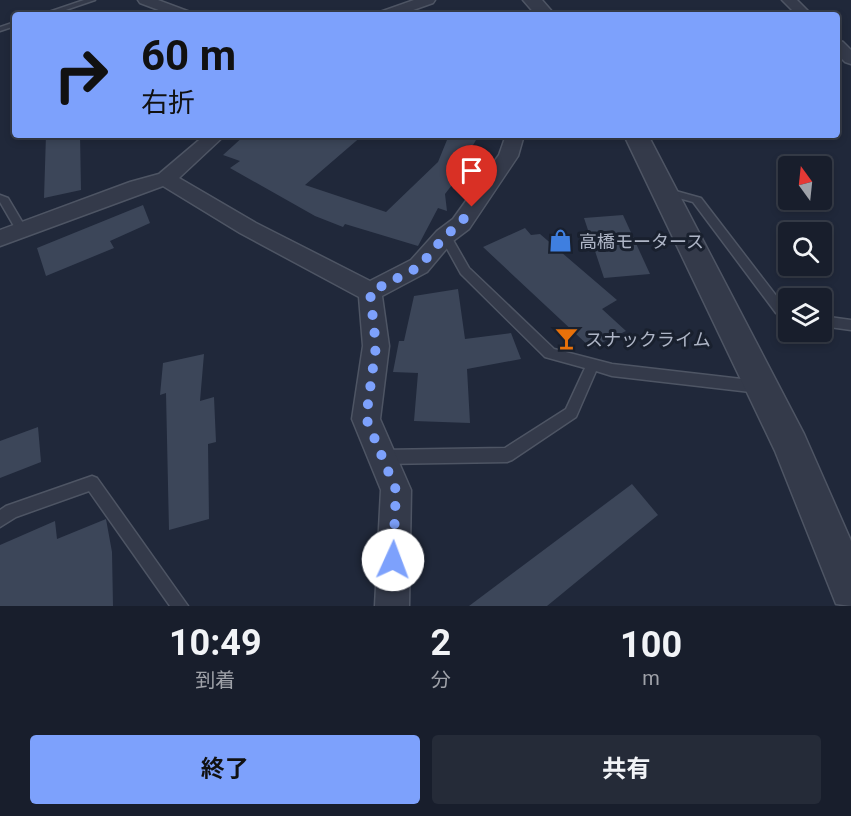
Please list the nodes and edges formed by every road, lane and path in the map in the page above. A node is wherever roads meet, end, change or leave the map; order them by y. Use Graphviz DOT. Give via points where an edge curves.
graph roads {
  1 [pos="91,0"];
  2 [pos="145,0"];
  3 [pos="428,0"];
  4 [pos="531,0"];
  5 [pos="789,0"];
  6 [pos="53,12"];
  7 [pos="177,12"];
  8 [pos="394,12"];
  9 [pos="543,12"];
  10 [pos="801,12"];
  11 [pos="840,48"];
  12 [pos="851,59"];
  13 [pos="213,138"];
  14 [pos="514,138"];
  15 [pos="638,138"];
  16 [pos="166,179"];
  17 [pos="665,191"];
  18 [pos="0,198"];
  19 [pos="22,230"];
  20 [pos="445,236"];
  21 [pos="0,238"];
  22 [pos="370,292"];
  23 [pos="778,307"];
  24 [pos="832,322"];
  25 [pos="851,325"];
  26 [pos="593,364"];
  27 [pos="762,388"];
  28 [pos="382,457"];
  29 [pos="0,519"];
  30 [pos="851,589"];
  31 [pos="180,606"];
  32 [pos="392,606"];
  1 -- 6 [label="lane"];
  2 -- 7 [label="street"];
  3 -- 8 [label="street"];
  4 -- 9 [label="street"];
  5 -- 10 [label="street"];
  11 -- 12 [label="street"];
  13 -- 16 [label="street"];
  14 -- 20 [label="street" via="508,156 460,224"];
  15 -- 17 [label="street"];
  16 -- 19 [label="street"];
  16 -- 22 [label="street" via="248,228"];
  17 -- 23 [label="lane" via="697,200"];
  17 -- 27 [label="street"];
  18 -- 19 [label="lane"];
  19 -- 21 [label="street"];
  20 -- 22 [label="street" via="419,267"];
  20 -- 26 [label="lane" via="465,271 550,353"];
  22 -- 28 [label="street" via="376,346 366,418"];
  24 -- 25 [label="lane"];
  26 -- 27 [label="lane" via="612,370"];
  26 -- 28 [label="lane" via="571,413 507,455"];
  27 -- 30 [label="street" via="791,446"];
  28 -- 32 [label="street" via="396,490"];
  29 -- 31 [label="lane" via="11,511 92,483"];
}
